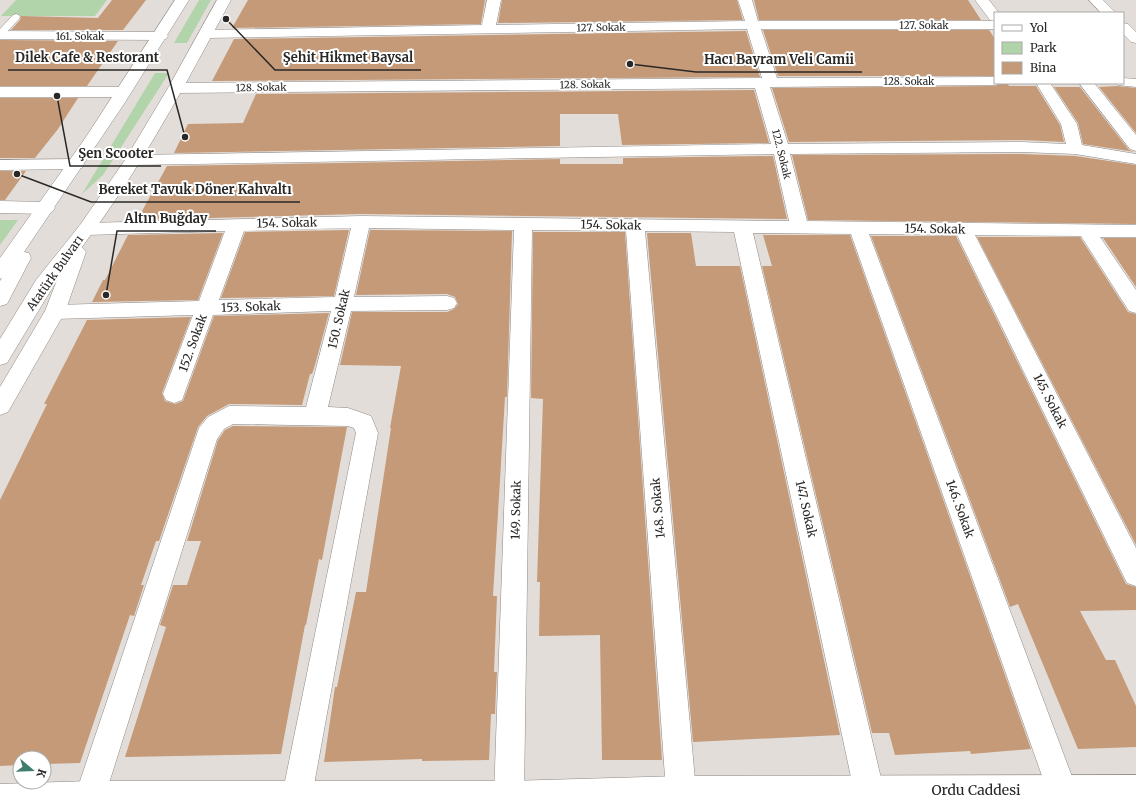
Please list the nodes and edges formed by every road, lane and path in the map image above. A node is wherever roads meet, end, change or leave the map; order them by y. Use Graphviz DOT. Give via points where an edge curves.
graph roads {
  1 [pos="182,0"];
  2 [pos="224,0"];
  3 [pos="494,0"];
  4 [pos="745,0"];
  5 [pos="982,0"];
  6 [pos="1096,0"];
  7 [pos="1108,12"];
  8 [pos="994,16"];
  9 [pos="16,17"];
  10 [pos="752,25"];
  11 [pos="994,25"];
  12 [pos="488,29"];
  13 [pos="1127,29"];
  14 [pos="0,34"];
  15 [pos="206,34"];
  16 [pos="161,36"];
  17 [pos="1136,39"];
  18 [pos="994,81"];
  19 [pos="766,82"];
  20 [pos="1124,82"];
  21 [pos="1136,83"];
  22 [pos="1044,84"];
  23 [pos="1087,84"];
  24 [pos="176,88"];
  25 [pos="0,92"];
  26 [pos="123,92"];
  27 [pos="1136,146"];
  28 [pos="781,149"];
  29 [pos="1075,149"];
  30 [pos="1136,159"];
  31 [pos="133,160"];
  32 [pos="76,164"];
  33 [pos="0,165"];
  34 [pos="0,207"];
  35 [pos="46,208"];
  36 [pos="361,222"];
  37 [pos="238,224"];
  38 [pos="523,224"];
  39 [pos="634,225"];
  40 [pos="742,226"];
  41 [pos="799,227"];
  42 [pos="858,228"];
  43 [pos="86,229"];
  44 [pos="963,229"];
  45 [pos="1086,230"];
  46 [pos="1136,231"];
  47 [pos="0,272"];
  48 [pos="0,299"];
  49 [pos="447,303"];
  50 [pos="343,304"];
  51 [pos="1136,306"];
  52 [pos="206,309"];
  53 [pos="55,312"];
  54 [pos="0,357"];
  55 [pos="174,394"];
  56 [pos="0,406"];
  57 [pos="315,416"];
  58 [pos="1136,574"];
  59 [pos="1062,790"];
  60 [pos="681,791"];
  61 [pos="869,791"];
  62 [pos="1124,794"];
  63 [pos="90,796"];
  64 [pos="297,796"];
  65 [pos="509,796"];
  66 [pos="763,796"];
  67 [pos="944,796"];
  68 [pos="596,798"];
  69 [pos="0,799"];
  70 [pos="344,799"];
  1 -- 16 [label="street"];
  2 -- 15 [label="street"];
  3 -- 12 [label="street"];
  4 -- 10 [label="street, 122. Sokak"];
  5 -- 8 [label="street"];
  6 -- 7 [label="street"];
  9 -- 14 [label="lane"];
  10 -- 11 [label="street, 127. Sokak"];
  10 -- 12 [label="street, 127. Sokak"];
  10 -- 19 [label="street, 122. Sokak"];
  12 -- 15 [label="street, 127. Sokak"];
  13 -- 17 [label="street"];
  14 -- 16 [label="street, 161. Sokak"];
  15 -- 24 [label="street"];
  16 -- 26 [label="street"];
  18 -- 19 [label="street, 128. Sokak"];
  19 -- 24 [label="street, 128. Sokak"];
  19 -- 28 [label="street, 122. Sokak"];
  20 -- 21 [label="street"];
  22 -- 29 [label="street" via="1069,124"];
  23 -- 27 [label="street"];
  24 -- 31 [label="street"];
  25 -- 26 [label="street"];
  26 -- 32 [label="street"];
  28 -- 29 [label="street"];
  28 -- 31 [label="street"];
  28 -- 41 [label="street, 122. Sokak"];
  29 -- 30 [label="street"];
  31 -- 43 [label="street"];
  32 -- 33 [label="street"];
  32 -- 35 [label="street"];
  34 -- 35 [label="street"];
  35 -- 47 [label="street"];
  35 -- 48 [label="street"];
  36 -- 37 [label="street, 154. Sokak"];
  36 -- 38 [label="street, 154. Sokak"];
  36 -- 50 [label="street, 150. Sokak"];
  37 -- 43 [label="street, 154. Sokak"];
  37 -- 52 [label="street, 152. Sokak"];
  38 -- 39 [label="street, 154. Sokak"];
  38 -- 65 [label="street, 149. Sokak"];
  39 -- 40 [label="street, 154. Sokak"];
  39 -- 60 [label="street, 148. Sokak"];
  40 -- 41 [label="street, 154. Sokak"];
  40 -- 61 [label="street, 147. Sokak"];
  41 -- 42 [label="street, 154. Sokak"];
  42 -- 44 [label="street, 154. Sokak"];
  42 -- 59 [label="street, 146. Sokak"];
  43 -- 53 [label="street"];
  43 -- 54 [label="street, Atatürk Bulvarı" via="43,286"];
  44 -- 45 [label="street, 154. Sokak"];
  44 -- 58 [label="street, 145. Sokak"];
  45 -- 46 [label="street, 154. Sokak"];
  45 -- 51 [label="street"];
  49 -- 50 [label="street, 153. Sokak"];
  50 -- 52 [label="street, 153. Sokak"];
  50 -- 57 [label="street, 150. Sokak"];
  52 -- 53 [label="street, 153. Sokak"];
  52 -- 55 [label="street, 152. Sokak"];
  53 -- 56 [label="street"];
  57 -- 63 [label="street" via="230,415 216,423 207,435"];
  57 -- 64 [label="street" via="348,417 363,422 367,433"];
  59 -- 62 [label="street, Ordu Caddesi"];
  59 -- 67 [label="street, Ordu Caddesi"];
  60 -- 66 [label="street, Ordu Caddesi"];
  60 -- 68 [label="street, Ordu Caddesi"];
  61 -- 66 [label="street, Ordu Caddesi"];
  61 -- 67 [label="street, Ordu Caddesi"];
  63 -- 64 [label="street, Ordu Caddesi"];
  63 -- 69 [label="street, Ordu Caddesi"];
  64 -- 70 [label="street, Ordu Caddesi"];
  65 -- 68 [label="street, Ordu Caddesi"];
  65 -- 70 [label="street, Ordu Caddesi"];
}
